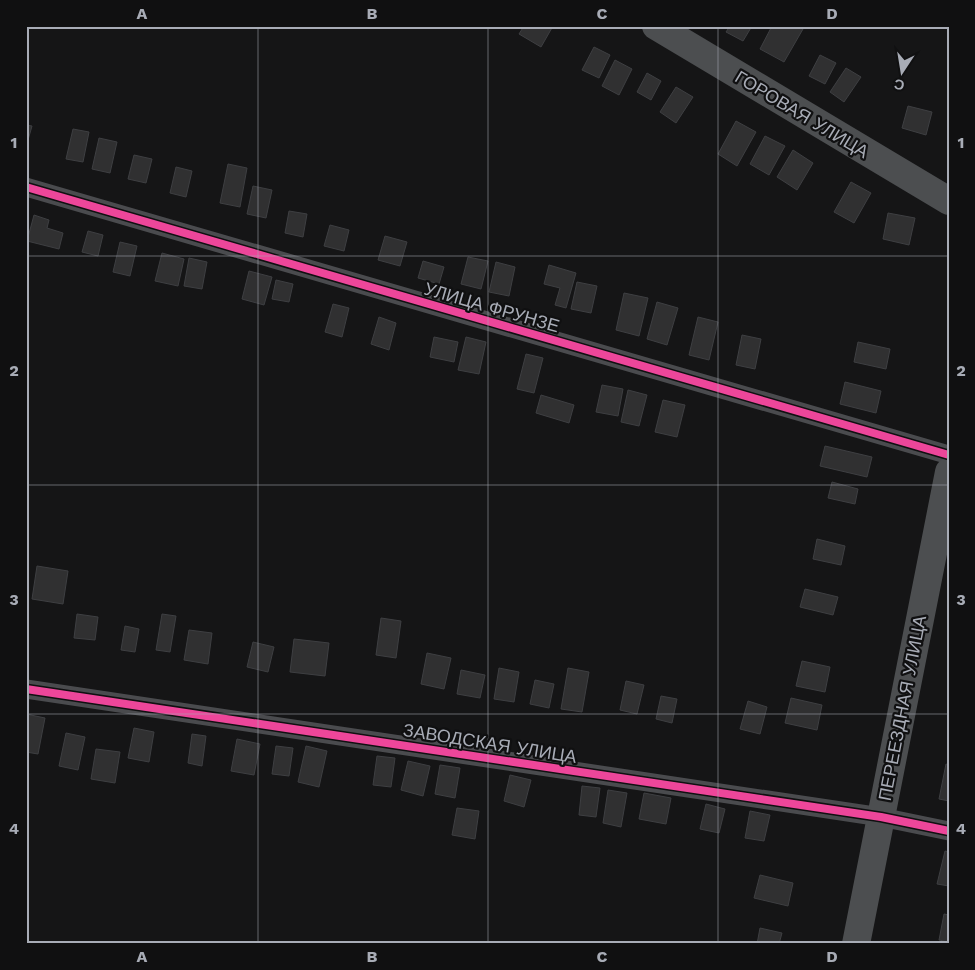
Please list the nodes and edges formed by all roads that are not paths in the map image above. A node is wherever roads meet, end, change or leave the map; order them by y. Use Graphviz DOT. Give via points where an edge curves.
graph roads {
  1 [pos="656,26"];
  2 [pos="26,187"];
  3 [pos="949,201"];
  4 [pos="949,455"];
  5 [pos="949,472"];
  6 [pos="26,689"];
  7 [pos="881,817"];
  8 [pos="949,830"];
  9 [pos="856,944"];
  1 -- 3 [label="main road, ГОРОВАЯ УЛИЦА"];
  2 -- 4 [label="street, УЛИЦА ФРУНЗЕ"];
  5 -- 7 [label="main road, ПЕРЕЕЗДНАЯ УЛИЦА"];
  6 -- 7 [label="street, ЗАВОДСКАЯ УЛИЦА"];
  7 -- 8 [label="street, ЗАВОДСКАЯ УЛИЦА"];
  7 -- 9 [label="main road, ПЕРЕЕЗДНАЯ УЛИЦА"];
}
